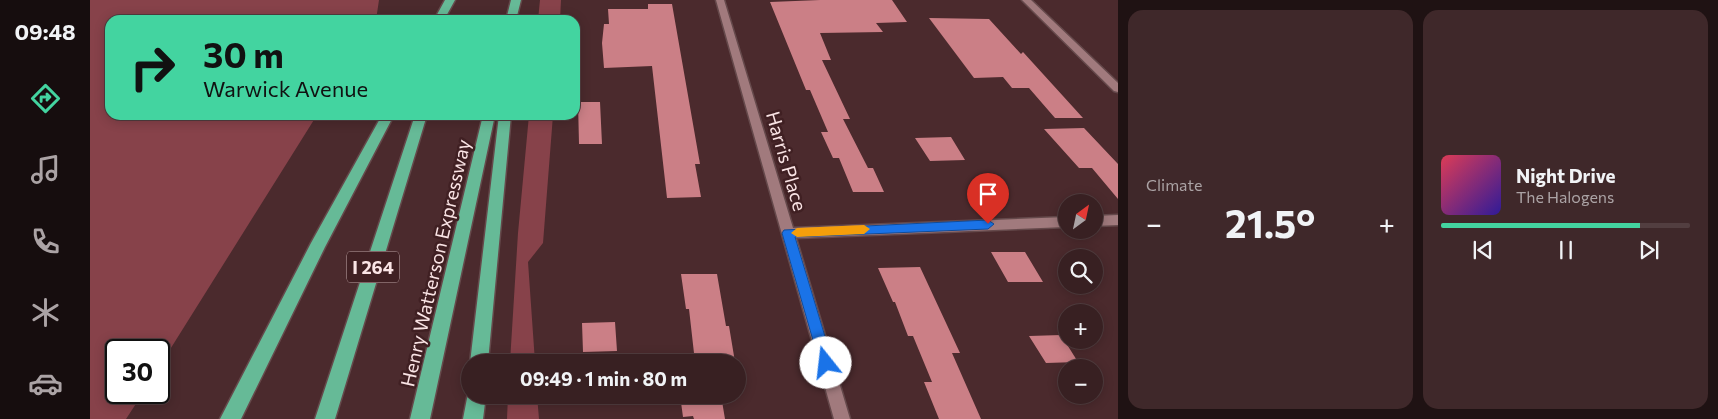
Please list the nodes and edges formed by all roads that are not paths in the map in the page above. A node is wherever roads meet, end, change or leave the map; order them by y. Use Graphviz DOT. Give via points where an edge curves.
graph roads {
  1 [pos="450,0"];
  2 [pos="457,0"];
  3 [pos="516,0"];
  4 [pos="720,0"];
  5 [pos="1026,0"];
  6 [pos="442,15"];
  7 [pos="452,15"];
  8 [pos="512,15"];
  9 [pos="515,15"];
  10 [pos="1118,89"];
  11 [pos="385,120"];
  12 [pos="419,120"];
  13 [pos="488,120"];
  14 [pos="504,120"];
  15 [pos="1118,220"];
  16 [pos="1103,221"];
  17 [pos="1058,222"];
  18 [pos="788,233"];
  19 [pos="480,354"];
  20 [pos="475,404"];
  21 [pos="230,419"];
  22 [pos="325,419"];
  23 [pos="420,419"];
  24 [pos="473,419"];
  25 [pos="842,419"];
  1 -- 6 [label="highway"];
  2 -- 7 [label="highway"];
  3 -- 8 [label="highway"];
  3 -- 9 [label="highway"];
  4 -- 18 [label="street, Harris Place"];
  5 -- 10 [label="street"];
  11 -- 21 [label="highway"];
  12 -- 22 [label="highway, I 264"];
  13 -- 23 [label="highway, Henry Watterson Expressway"];
  14 -- 19 [label="highway"];
  15 -- 16 [label="street"];
  17 -- 18 [label="street"];
  18 -- 25 [label="street, Harris Place"];
  20 -- 24 [label="highway"];
}
